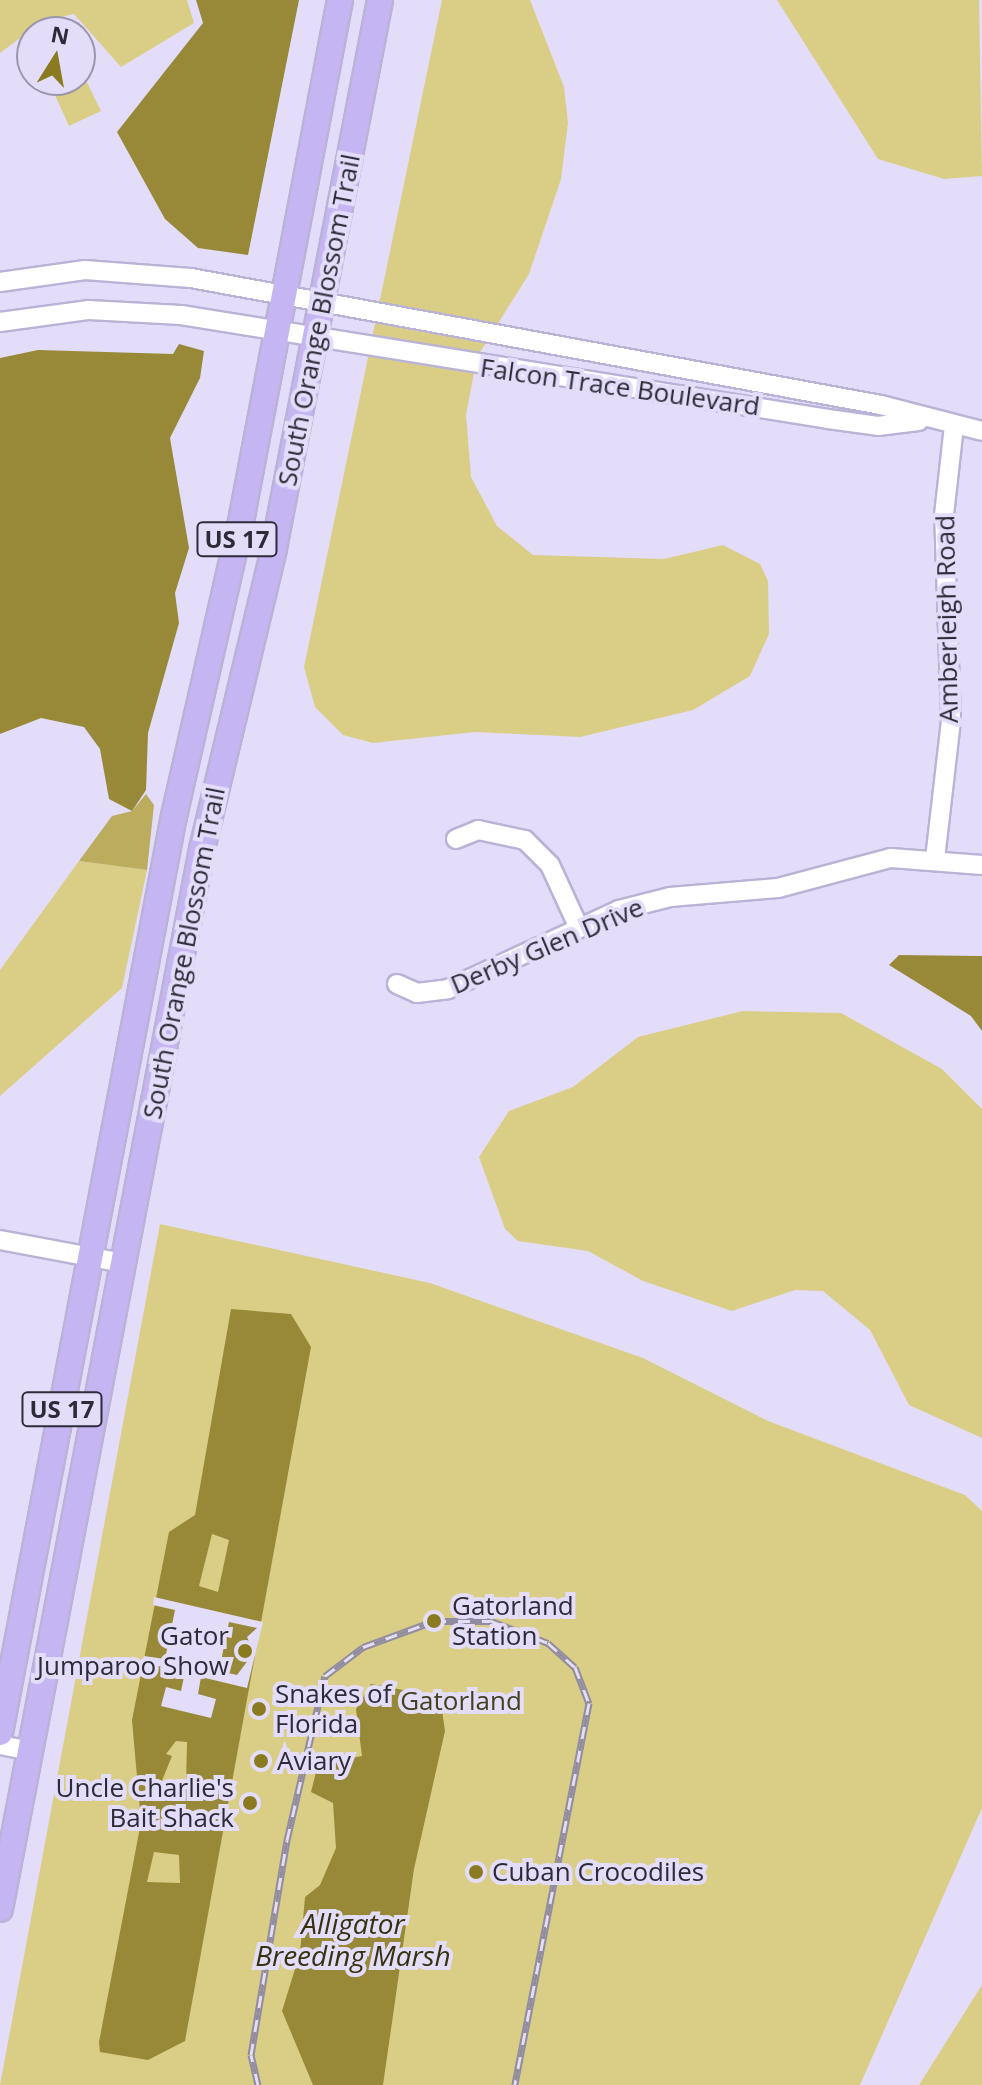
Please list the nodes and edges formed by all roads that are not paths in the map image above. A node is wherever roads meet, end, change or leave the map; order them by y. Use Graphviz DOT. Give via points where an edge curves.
graph roads {
  1 [pos="340,0"];
  2 [pos="380,0"];
  3 [pos="0,282"];
  4 [pos="284,295"];
  5 [pos="322,303"];
  6 [pos="0,320"];
  7 [pos="277,334"];
  8 [pos="315,341"];
  9 [pos="926,420"];
  10 [pos="954,426"];
  11 [pos="982,431"];
  12 [pos="456,839"];
  13 [pos="935,859"];
  14 [pos="982,865"];
  15 [pos="579,928"];
  16 [pos="397,984"];
  17 [pos="0,1240"];
  18 [pos="91,1257"];
  19 [pos="123,1263"];
  20 [pos="0,1733"];
  21 [pos="0,1745"];
  22 [pos="30,1751"];
  23 [pos="0,1909"];
  1 -- 4 [label="main road, South Orange Blossom Trail / US 17"];
  2 -- 5 [label="main road, South Orange Blossom Trail / US 17"];
  3 -- 4 [label="street, Falcon Trace Boulevard" via="138,272"];
  4 -- 5 [label="street, Falcon Trace Boulevard"];
  4 -- 7 [label="main road, South Orange Blossom Trail / US 17"];
  5 -- 8 [label="main road, South Orange Blossom Trail / US 17"];
  5 -- 9 [label="street, Falcon Trace Boulevard" via="881,405"];
  6 -- 7 [label="street, Falcon Trace Boulevard" via="135,311"];
  7 -- 8 [label="street, Falcon Trace Boulevard"];
  7 -- 18 [label="main road, South Orange Blossom Trail / US 17" via="174,816"];
  8 -- 9 [label="street, Falcon Trace Boulevard" via="878,426"];
  8 -- 19 [label="main road, South Orange Blossom Trail / US 17" via="202,849"];
  9 -- 10 [label="street, Falcon Trace Boulevard"];
  10 -- 11 [label="street, Falcon Trace Boulevard"];
  10 -- 13 [label="street, Amberleigh Road" via="939,515 951,708"];
  12 -- 15 [label="street" via="478,830 525,840 550,865"];
  13 -- 14 [label="street, Derby Glen Drive"];
  13 -- 15 [label="street, Derby Glen Drive" via="891,858 778,888 670,897"];
  15 -- 16 [label="street, Derby Glen Drive" via="448,989 417,993"];
  17 -- 18 [label="street"];
  18 -- 19 [label="street"];
  18 -- 20 [label="main road, South Orange Blossom Trail / US 17"];
  19 -- 22 [label="main road, South Orange Blossom Trail / US 17"];
  21 -- 22 [label="street"];
  22 -- 23 [label="main road, South Orange Blossom Trail / US 17"];
}
